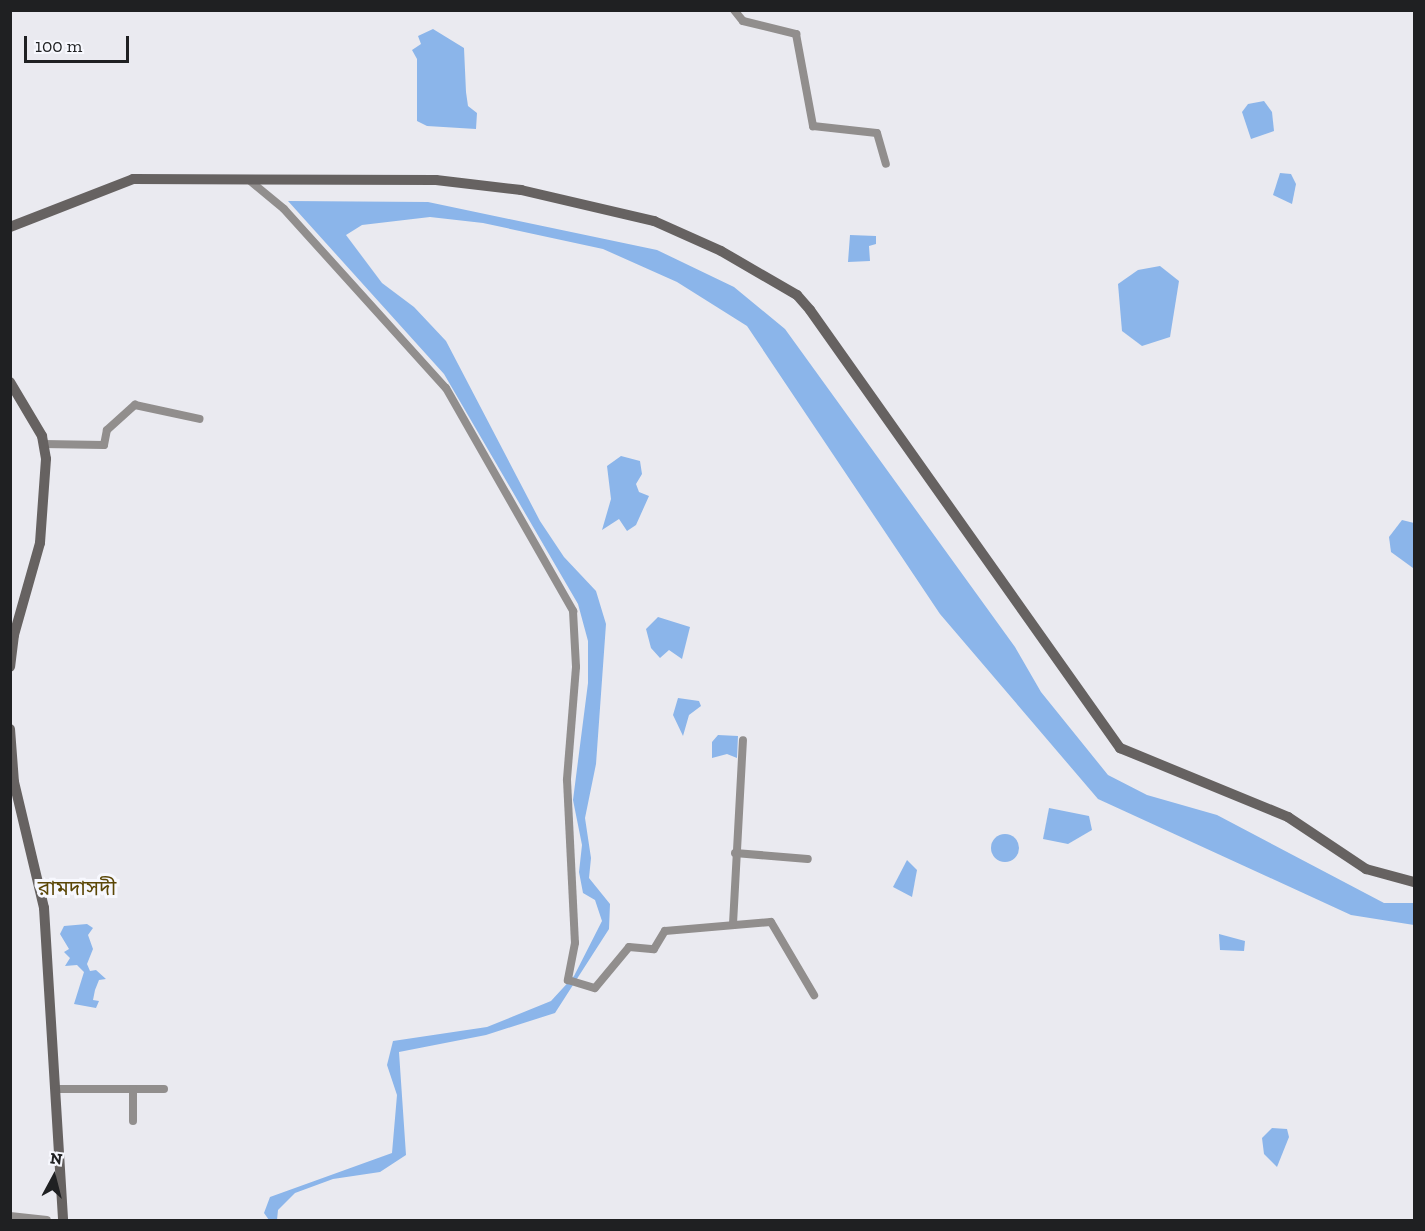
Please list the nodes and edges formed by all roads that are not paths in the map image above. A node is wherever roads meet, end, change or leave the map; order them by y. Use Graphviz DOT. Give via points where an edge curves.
graph roads {
  1 [pos="734,10"];
  2 [pos="886,164"];
  3 [pos="245,177"];
  4 [pos="10,227"];
  5 [pos="10,382"];
  6 [pos="200,419"];
  7 [pos="44,444"];
  8 [pos="10,667"];
  9 [pos="10,729"];
  10 [pos="743,740"];
  11 [pos="735,853"];
  12 [pos="808,859"];
  13 [pos="1414,882"];
  14 [pos="733,924"];
  15 [pos="814,995"];
  16 [pos="57,1089"];
  17 [pos="133,1089"];
  18 [pos="164,1089"];
  19 [pos="133,1121"];
  20 [pos="10,1216"];
  21 [pos="47,1221"];
  22 [pos="63,1221"];
  1 -- 2 [label="street" via="743,21 796,34 813,126 877,133"];
  3 -- 4 [label="main road" via="133,179"];
  3 -- 13 [label="main road" via="436,180 521,190 654,221 721,251 797,295 1120,748 1288,817 1366,869"];
  3 -- 14 [label="street" via="284,209 446,388 573,611 576,667 567,780 575,943 568,980 595,988 629,947 654,949 665,931"];
  5 -- 7 [label="main road"];
  6 -- 7 [label="street" via="135,405 107,430 104,445"];
  7 -- 8 [label="main road" via="40,543 14,635"];
  9 -- 16 [label="main road" via="14,782 44,908"];
  10 -- 11 [label="street"];
  11 -- 12 [label="street"];
  11 -- 14 [label="street"];
  14 -- 15 [label="street" via="771,922"];
  16 -- 17 [label="street"];
  16 -- 22 [label="main road"];
  17 -- 18 [label="street"];
  17 -- 19 [label="street"];
  20 -- 21 [label="street"];
}
